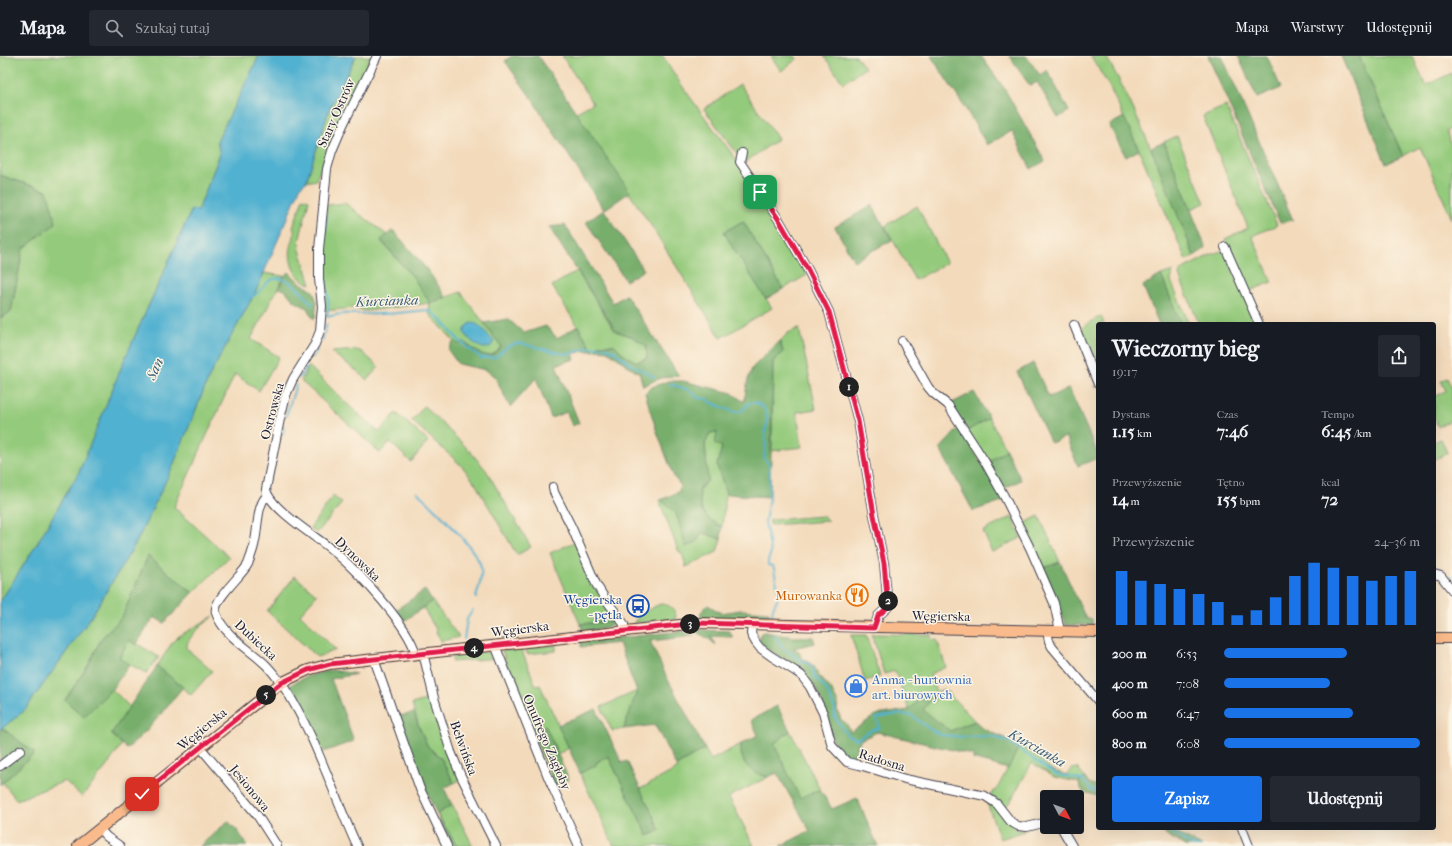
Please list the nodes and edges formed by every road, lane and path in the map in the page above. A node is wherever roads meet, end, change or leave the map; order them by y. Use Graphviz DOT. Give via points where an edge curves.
graph roads {
  1 [pos="377,56"];
  2 [pos="742,153"];
  3 [pos="329,159"];
  4 [pos="1225,247"];
  5 [pos="1258,322"];
  6 [pos="1074,325"];
  7 [pos="902,341"];
  8 [pos="1096,379"];
  9 [pos="553,487"];
  10 [pos="268,495"];
  11 [pos="1436,574"];
  12 [pos="1452,590"];
  13 [pos="216,613"];
  14 [pos="752,625"];
  15 [pos="874,628"];
  16 [pos="624,631"];
  17 [pos="1047,631"];
  18 [pos="1060,631"];
  19 [pos="1096,632"];
  20 [pos="1436,638"];
  21 [pos="1452,638"];
  22 [pos="495,645"];
  23 [pos="420,654"];
  24 [pos="374,659"];
  25 [pos="281,683"];
  26 [pos="1096,699"];
  27 [pos="200,748"];
  28 [pos="21,750"];
  29 [pos="0,766"];
  30 [pos="1040,824"];
  31 [pos="99,829"];
  32 [pos="1243,830"];
  33 [pos="1065,834"];
  34 [pos="78,846"];
  35 [pos="120,846"];
  36 [pos="277,846"];
  37 [pos="357,846"];
  38 [pos="447,846"];
  39 [pos="496,846"];
  40 [pos="579,846"];
  41 [pos="1072,846"];
  42 [pos="1249,846"];
  1 -- 3 [label="street, Stary Ostrów"];
  2 -- 15 [label="street" via="740,162 779,220 829,312 858,421 885,569 888,607 878,616"];
  3 -- 10 [label="street, Ostrowska" via="318,249 322,306 320,331 286,395 267,486"];
  4 -- 5 [label="street"];
  6 -- 8 [label="street"];
  7 -- 18 [label="street" via="928,387 948,405 1004,496 1054,603"];
  9 -- 16 [label="street" via="596,584 624,624"];
  10 -- 13 [label="street, Ostrowska" via="263,499 256,540 247,565 220,598"];
  10 -- 23 [label="street, Dynowska" via="272,502 337,554 362,579"];
  11 -- 12 [label="street" via="1442,576"];
  13 -- 25 [label="street, Dubiecka" via="230,633 266,665"];
  14 -- 15 [label="main road, Węgierska"];
  14 -- 16 [label="main road, Węgierska" via="697,623"];
  14 -- 30 [label="street, Radosna" via="751,634 760,648 795,671 810,686 823,712 832,746 847,762 905,779 984,796 993,801 1011,822 1018,826"];
  15 -- 17 [label="main road, Węgierska"];
  16 -- 22 [label="main road, Węgierska"];
  17 -- 18 [label="main road, Węgierska"];
  17 -- 26 [label="street" via="1055,651"];
  18 -- 19 [label="main road, Węgierska"];
  20 -- 21 [label="main road"];
  22 -- 23 [label="main road, Węgierska"];
  22 -- 40 [label="street, Onufrego Zagłoby"];
  23 -- 24 [label="main road, Węgierska"];
  23 -- 39 [label="street, Bełwińska" via="451,752"];
  24 -- 25 [label="main road, Węgierska" via="319,666"];
  24 -- 38 [label="street" via="420,788"];
  25 -- 27 [label="main road, Węgierska"];
  25 -- 37 [label="street, Dubiecka" via="318,751"];
  27 -- 31 [label="main road, Węgierska"];
  27 -- 36 [label="street, Jesionowa" via="257,815"];
  28 -- 29 [label="street"];
  31 -- 34 [label="main road, Węgierska"];
  31 -- 35 [label="street"];
  32 -- 42 [label="street"];
  33 -- 41 [label="street"];
}
